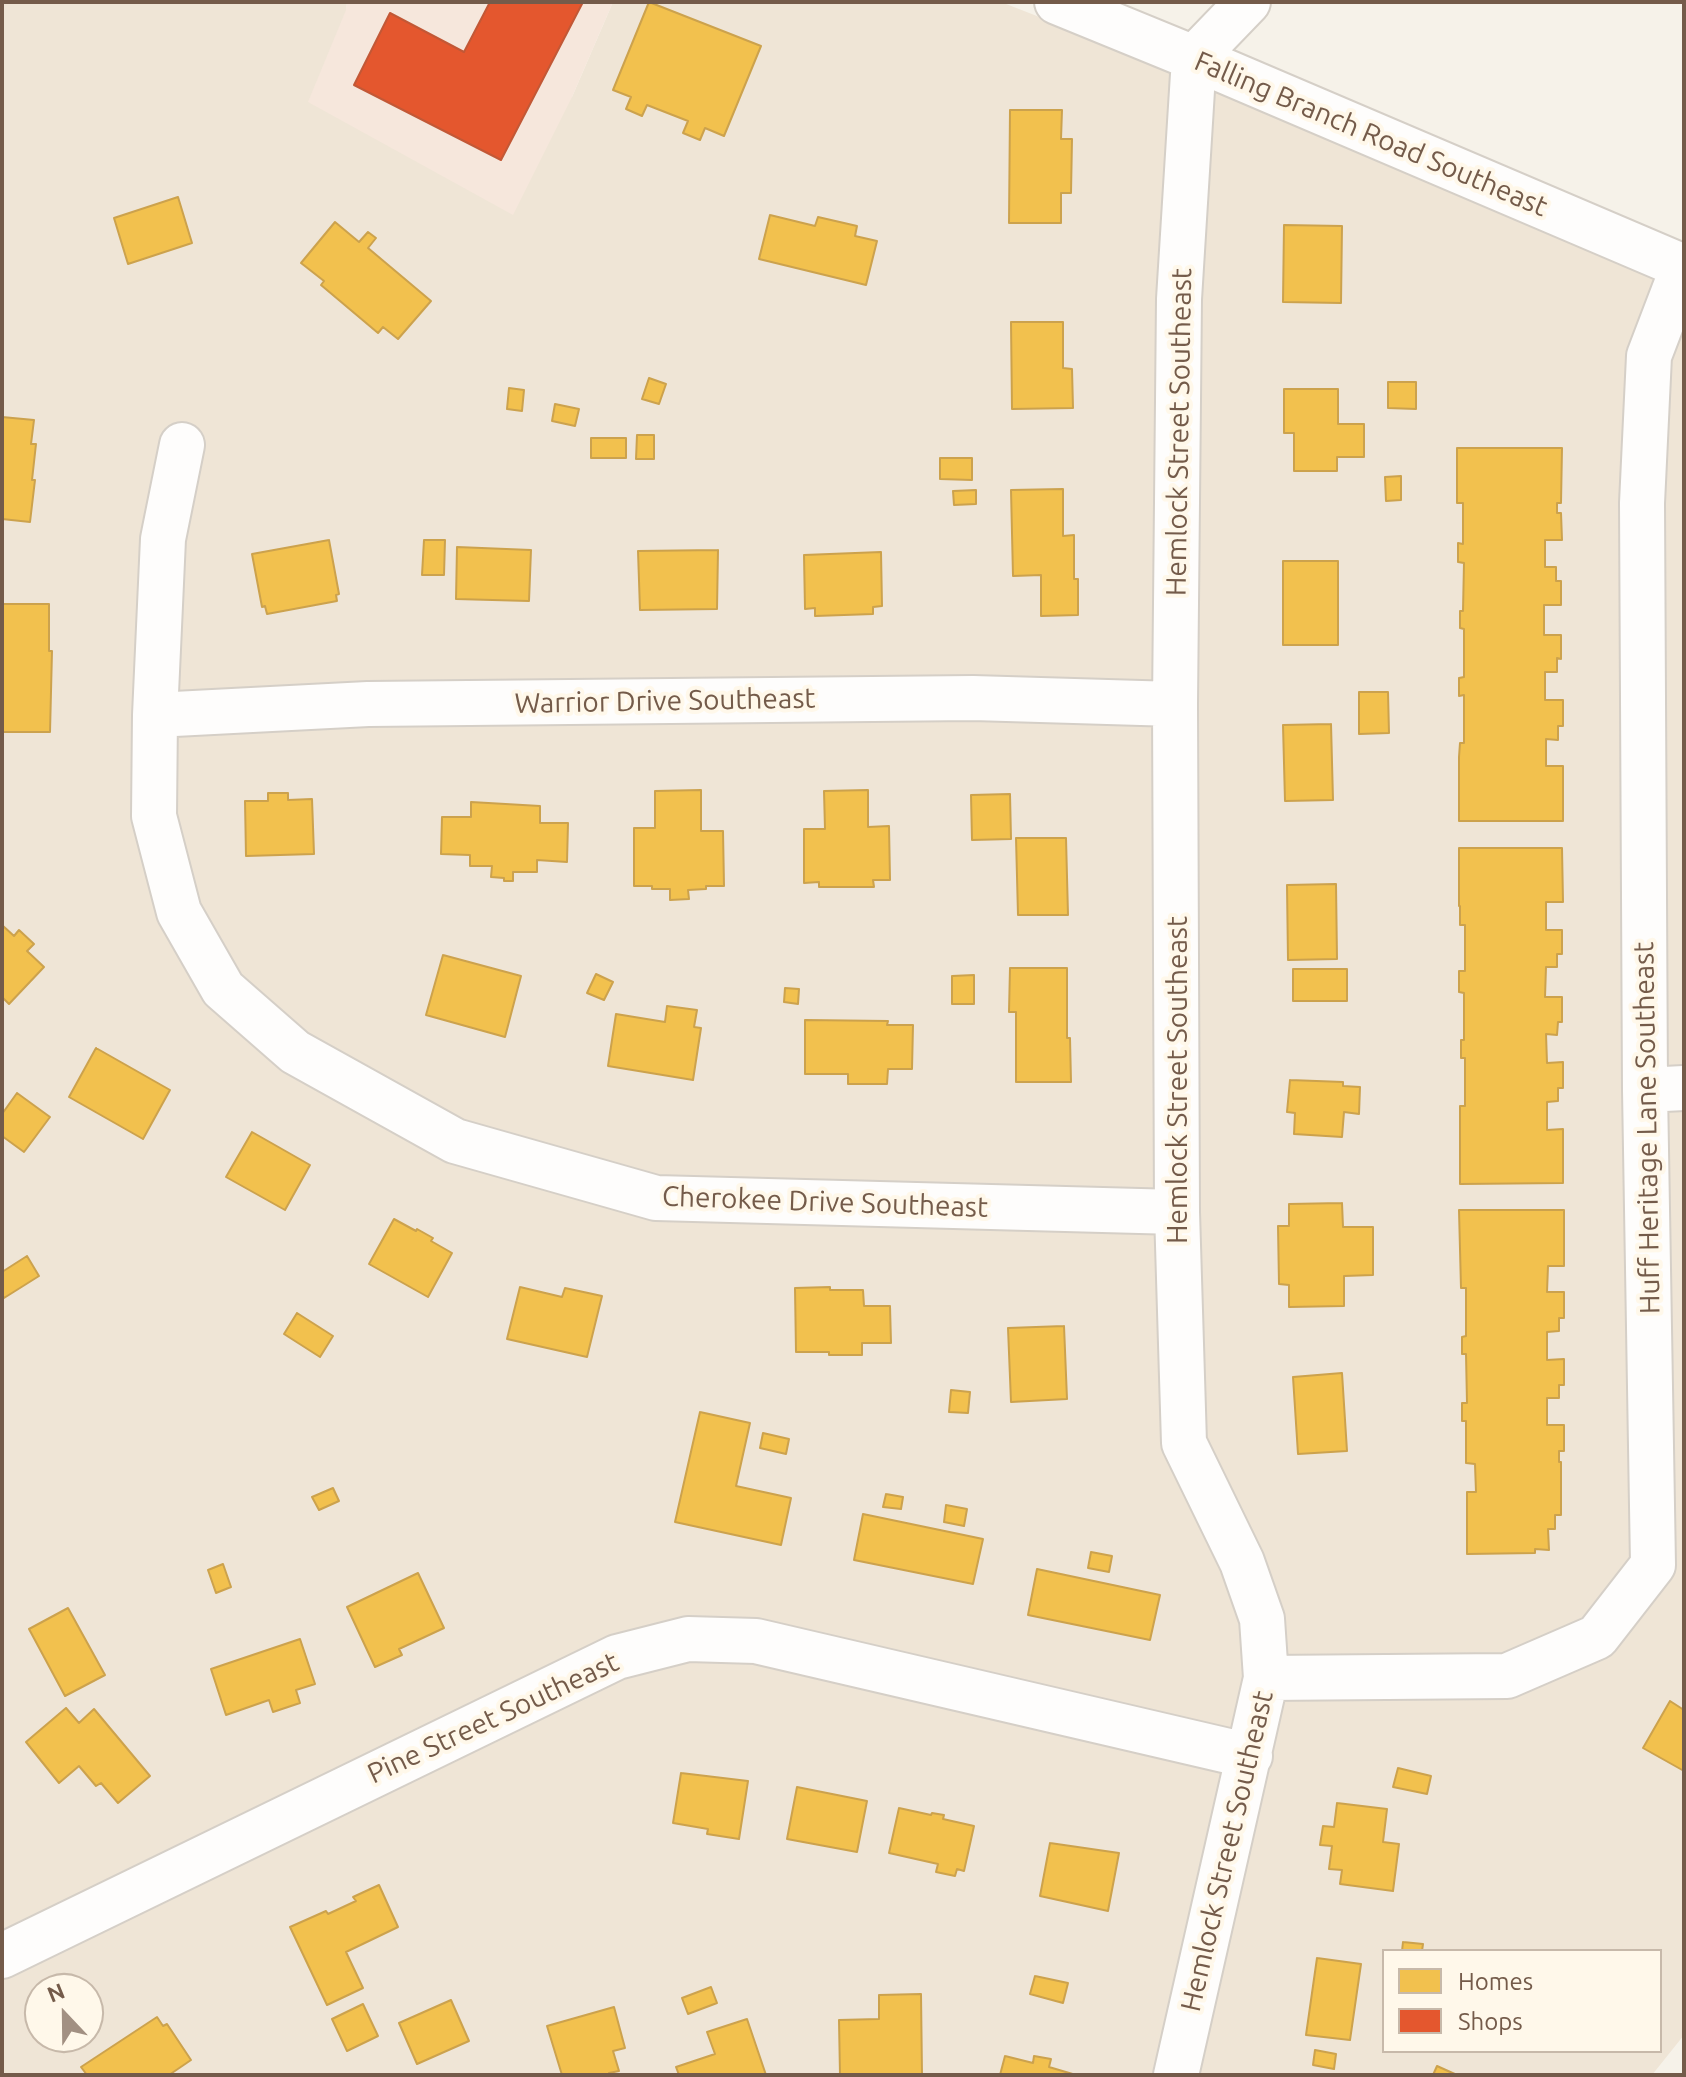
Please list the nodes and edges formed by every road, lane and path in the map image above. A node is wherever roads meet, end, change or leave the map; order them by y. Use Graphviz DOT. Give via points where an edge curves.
graph roads {
  1 [pos="1057,2"];
  2 [pos="1248,2"];
  3 [pos="1194,58"];
  4 [pos="1684,267"];
  5 [pos="182,445"];
  6 [pos="1175,704"];
  7 [pos="155,715"];
  8 [pos="1665,1089"];
  9 [pos="1177,1212"];
  10 [pos="1266,1678"];
  11 [pos="1250,1756"];
  12 [pos="2,1956"];
  13 [pos="1176,2075"];
  1 -- 3 [label="street, Falling Branch Road Southeast"];
  2 -- 3 [label="street"];
  3 -- 4 [label="street, Falling Branch Road Southeast"];
  3 -- 6 [label="street, Hemlock Street Southeast" via="1179,299"];
  4 -- 8 [label="street, Huff Heritage Lane Southeast" via="1649,356 1642,503"];
  5 -- 7 [label="street, Cherokee Drive Southeast" via="163,539"];
  6 -- 7 [label="street, Warrior Drive Southeast" via="973,698 416,703"];
  6 -- 9 [label="street, Hemlock Street Southeast"];
  7 -- 9 [label="street, Cherokee Drive Southeast" via="154,816 179,912 223,989 295,1052 455,1141 656,1198"];
  8 -- 10 [label="street, Huff Heritage Lane Southeast" via="1653,1565 1597,1637 1507,1676"];
  9 -- 10 [label="street, Hemlock Street Southeast" via="1184,1443 1242,1562 1262,1619"];
  10 -- 11 [label="street, Hemlock Street Southeast"];
  11 -- 12 [label="street, Pine Street Southeast" via="756,1641 688,1639 617,1657"];
  11 -- 13 [label="street, Hemlock Street Southeast"];
}
